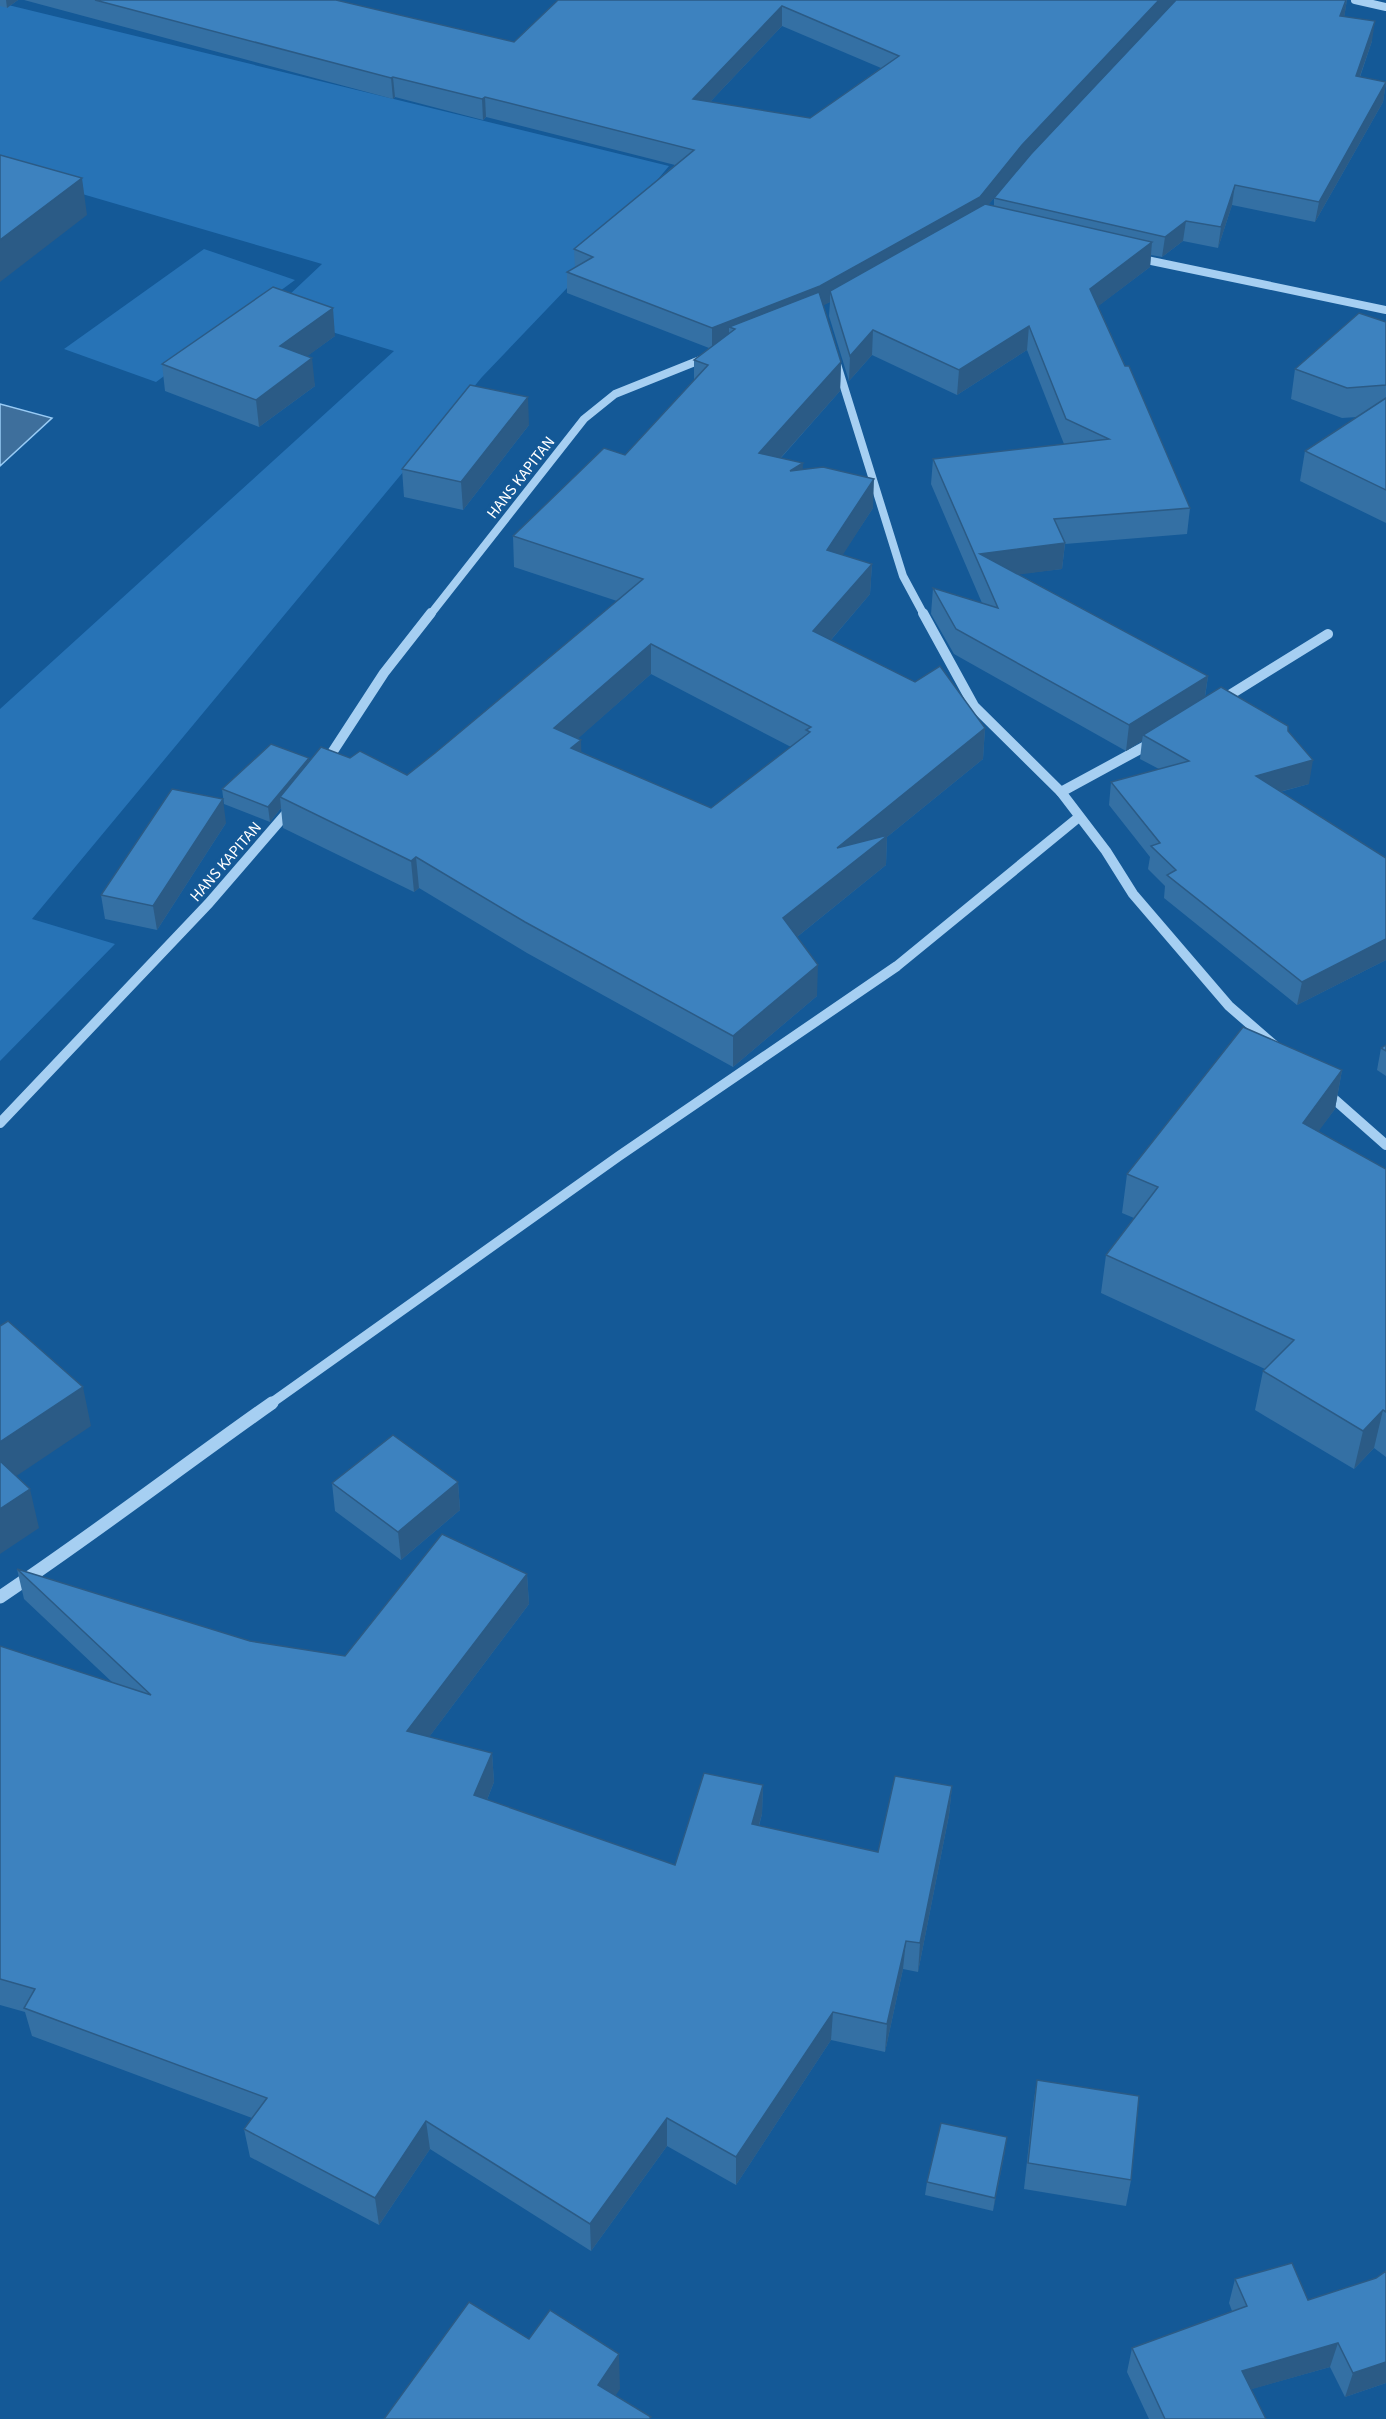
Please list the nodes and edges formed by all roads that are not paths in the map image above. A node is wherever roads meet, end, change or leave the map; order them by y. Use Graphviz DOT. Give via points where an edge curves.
graph roads {
  1 [pos="1355,0"];
  2 [pos="1386,7"];
  3 [pos="1130,256"];
  4 [pos="1386,310"];
  5 [pos="832,347"];
  6 [pos="717,354"];
  7 [pos="1328,634"];
  8 [pos="1209,708"];
  9 [pos="1159,738"];
  10 [pos="320,772"];
  11 [pos="1061,792"];
  12 [pos="298,799"];
  13 [pos="1079,816"];
  14 [pos="1282,1052"];
  15 [pos="1316,1083"];
  16 [pos="0,1123"];
  17 [pos="1386,1145"];
  18 [pos="0,1597"];
  1 -- 2 [label="street"];
  3 -- 4 [label="street"];
  5 -- 11 [label="street" via="903,576 974,706"];
  6 -- 10 [label="street, HANS KAPITAN" via="615,394 584,419 384,673"];
  7 -- 8 [label="street"];
  9 -- 11 [label="street"];
  11 -- 13 [label="street"];
  12 -- 16 [label="street, HANS KAPITAN" via="209,903"];
  13 -- 14 [label="street" via="1140,903 1229,1006"];
  13 -- 18 [label="street" via="897,966 619,1156"];
  15 -- 17 [label="street"];
}
